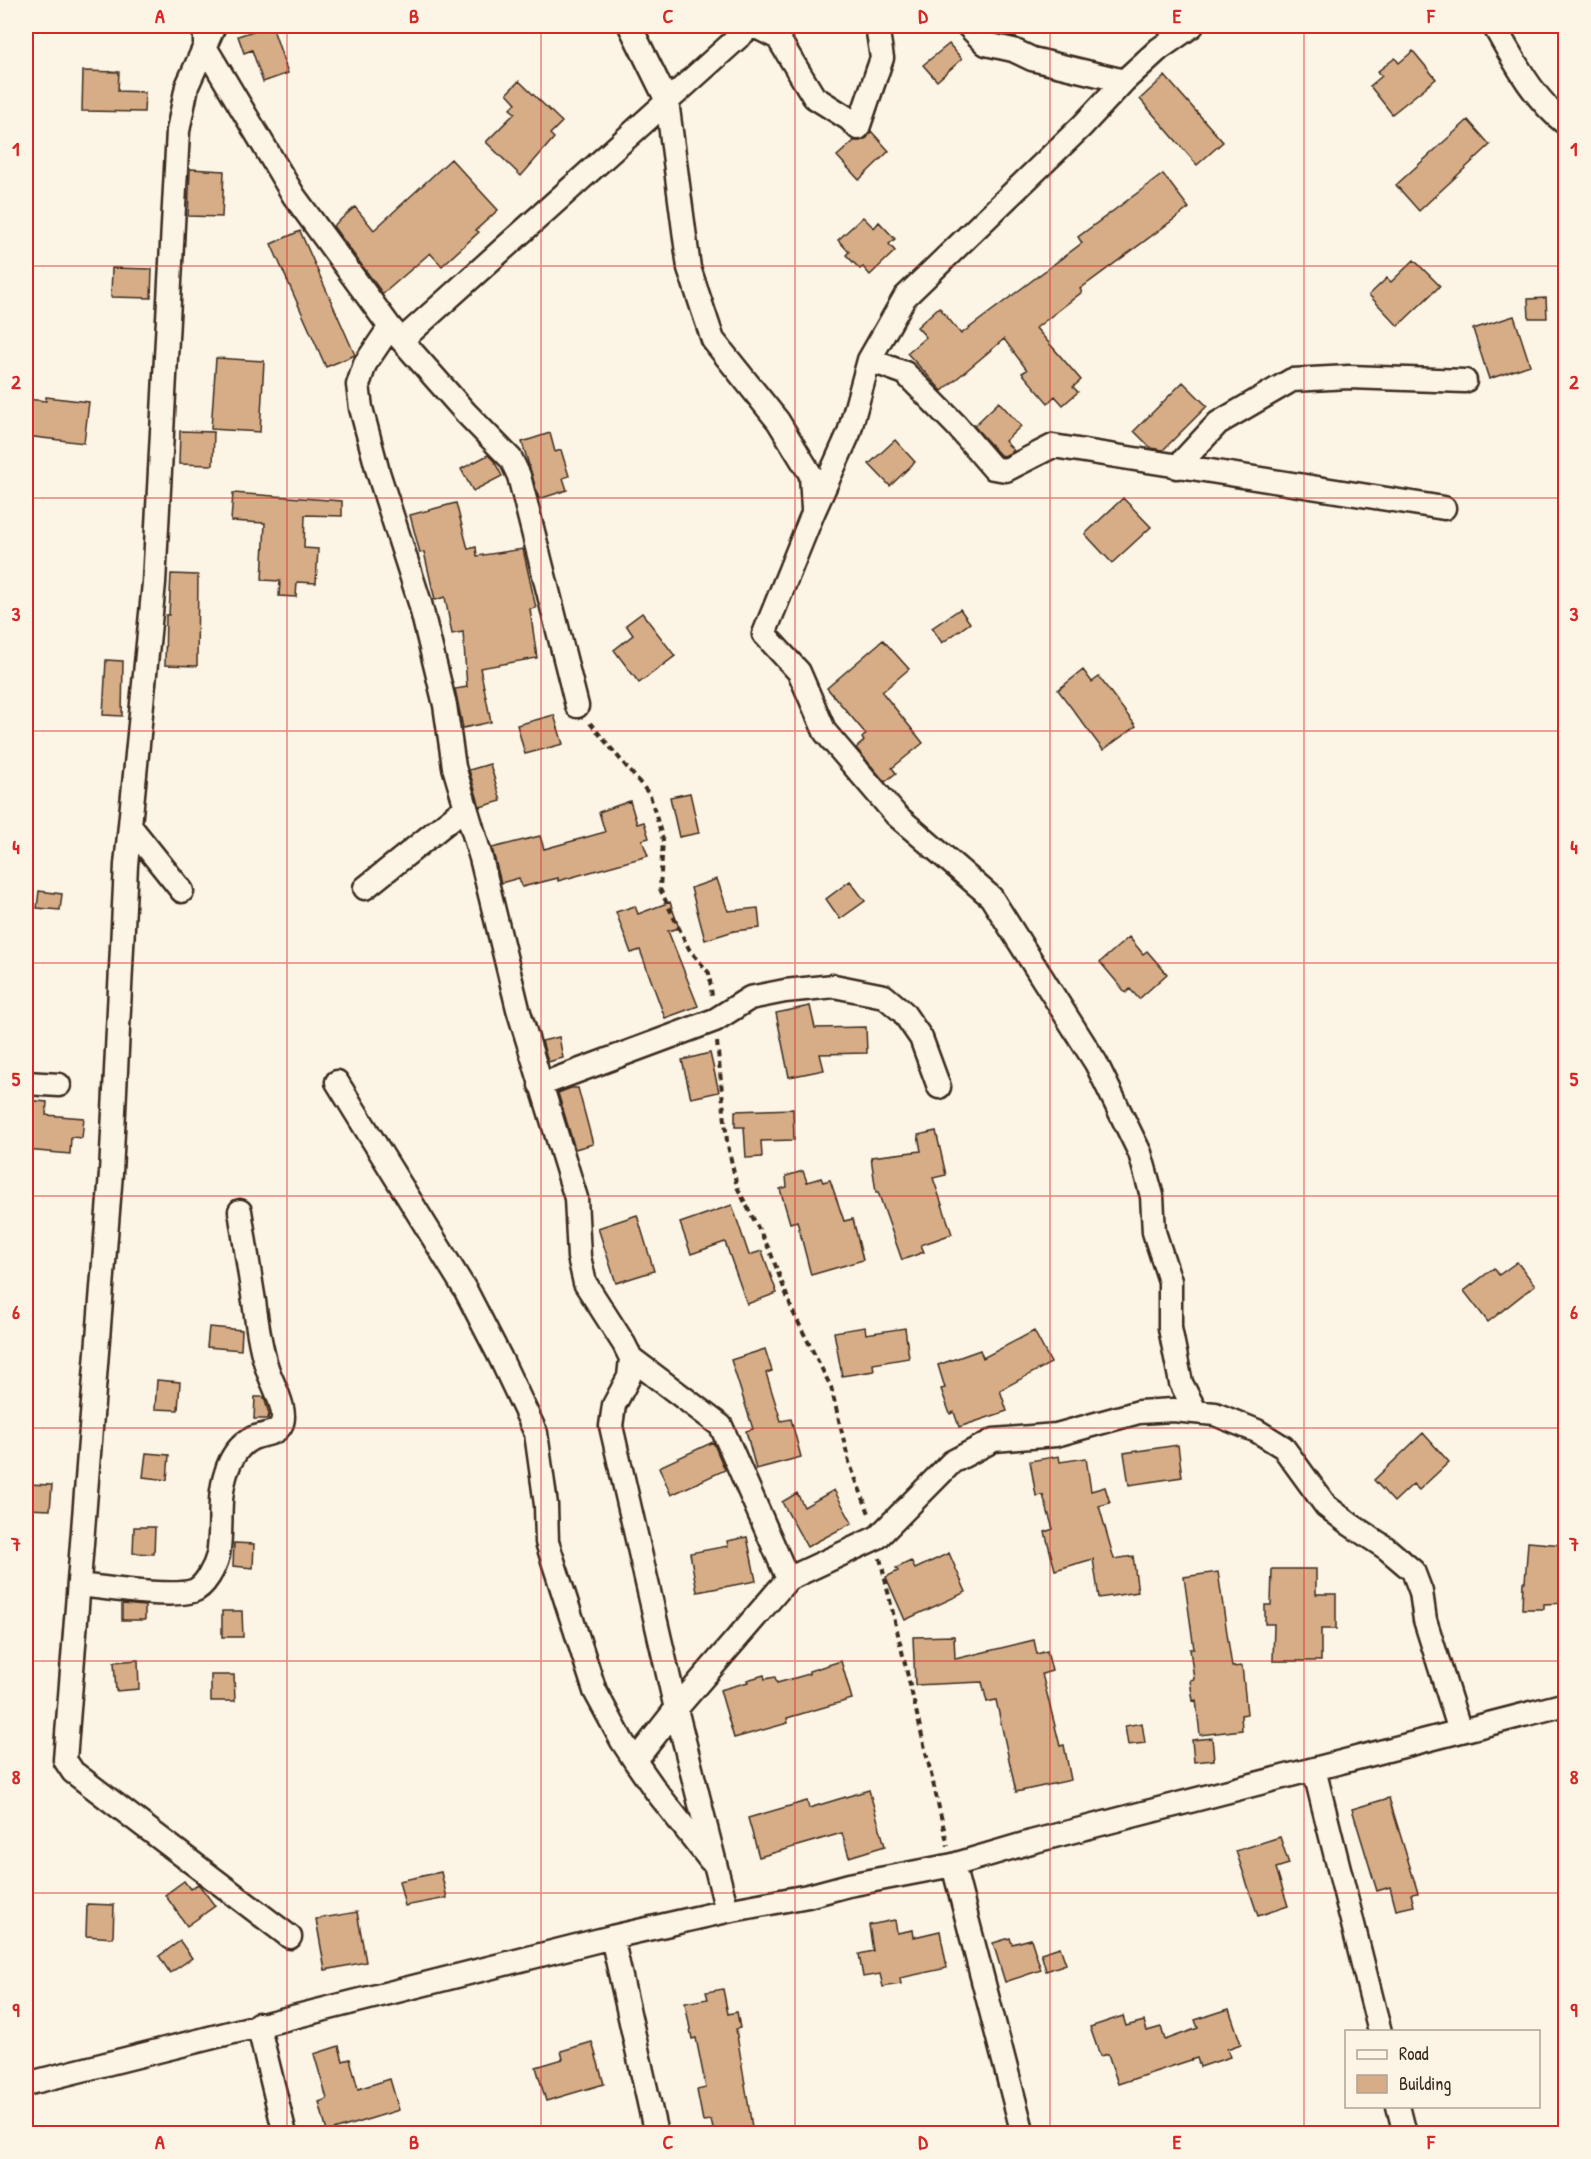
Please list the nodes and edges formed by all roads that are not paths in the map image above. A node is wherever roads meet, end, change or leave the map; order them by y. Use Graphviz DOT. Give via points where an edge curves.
graph roads {
  1 [pos="214,26"];
  2 [pos="630,26"];
  3 [pos="753,26"];
  4 [pos="877,26"];
  5 [pos="968,26"];
  6 [pos="1192,26"];
  7 [pos="1494,26"];
  8 [pos="205,36"];
  9 [pos="1124,81"];
  10 [pos="667,101"];
  11 [pos="1566,124"];
  12 [pos="396,334"];
  13 [pos="868,360"];
  14 [pos="1465,381"];
  15 [pos="1177,467"];
  16 [pos="1444,508"];
  17 [pos="813,513"];
  18 [pos="577,706"];
  19 [pos="466,807"];
  20 [pos="130,826"];
  21 [pos="365,888"];
  22 [pos="182,891"];
  23 [pos="337,1082"];
  24 [pos="26,1083"];
  25 [pos="59,1085"];
  26 [pos="540,1085"];
  27 [pos="939,1087"];
  28 [pos="240,1211"];
  29 [pos="631,1358"];
  30 [pos="1196,1412"];
  31 [pos="788,1579"];
  32 [pos="79,1586"];
  33 [pos="1566,1704"];
  34 [pos="676,1709"];
  35 [pos="1460,1731"];
  36 [pos="635,1761"];
  37 [pos="1314,1769"];
  38 [pos="952,1865"];
  39 [pos="715,1866"];
  40 [pos="727,1911"];
  41 [pos="290,1937"];
  42 [pos="612,1937"];
  43 [pos="258,2024"];
  44 [pos="1380,2030"];
  45 [pos="26,2084"];
  46 [pos="1399,2108"];
  47 [pos="285,2133"];
  48 [pos="656,2133"];
  49 [pos="1023,2133"];
  50 [pos="1405,2133"];
  1 -- 8 [label="street"];
  2 -- 10 [label="street"];
  3 -- 4 [label="street" via="778,38 814,97 858,128 882,58"];
  3 -- 10 [label="street"];
  5 -- 9 [label="street" via="986,44"];
  6 -- 9 [label="street"];
  7 -- 11 [label="street" via="1519,70 1552,113"];
  8 -- 12 [label="street" via="294,196"];
  8 -- 20 [label="street" via="187,86 178,131 154,583"];
  9 -- 13 [label="street" via="905,297"];
  10 -- 12 [label="street"];
  10 -- 17 [label="street" via="689,268 713,340 778,421 811,475"];
  12 -- 18 [label="street" via="511,459 519,476"];
  12 -- 19 [label="street" via="365,364 358,384 361,408 420,603"];
  13 -- 15 [label="street" via="905,373 993,468 1006,470 1053,446"];
  13 -- 17 [label="street" via="849,433"];
  14 -- 15 [label="street" via="1349,376 1292,380 1218,423"];
  15 -- 16 [label="street"];
  17 -- 30 [label="street" via="764,634 799,672 825,732 896,815 991,897 1096,1063 1140,1153 1152,1196 1154,1232 1170,1281 1170,1328 1181,1383"];
  19 -- 21 [label="street"];
  19 -- 26 [label="street"];
  20 -- 22 [label="street"];
  20 -- 32 [label="street" via="111,1173"];
  23 -- 36 [label="street" via="466,1291 536,1433 547,1542 565,1602 594,1691"];
  24 -- 25 [label="street"];
  26 -- 27 [label="street" via="715,1020 750,998 834,986 884,996 903,1012 921,1038"];
  26 -- 29 [label="street" via="576,1198 579,1257 585,1283"];
  28 -- 32 [label="street" via="259,1340 281,1404 281,1425 243,1444 233,1457 221,1492 217,1556 210,1575 194,1591"];
  29 -- 31 [label="street" via="721,1426"];
  29 -- 34 [label="street" via="629,1377 614,1405 611,1426"];
  30 -- 31 [label="street" via="1139,1412 1056,1435 994,1440 952,1462 878,1537"];
  30 -- 35 [label="street" via="1226,1418 1283,1447 1326,1506 1413,1571"];
  31 -- 34 [label="street"];
  32 -- 41 [label="street" via="65,1760 73,1772"];
  33 -- 35 [label="street"];
  34 -- 36 [label="street"];
  34 -- 39 [label="street"];
  35 -- 37 [label="street"];
  36 -- 39 [label="street"];
  37 -- 38 [label="street"];
  37 -- 44 [label="street"];
  38 -- 40 [label="street"];
  38 -- 49 [label="street"];
  39 -- 40 [label="street"];
  40 -- 42 [label="street"];
  42 -- 43 [label="street"];
  42 -- 48 [label="street"];
  43 -- 45 [label="street"];
  43 -- 47 [label="street"];
  46 -- 50 [label="street"];
}
